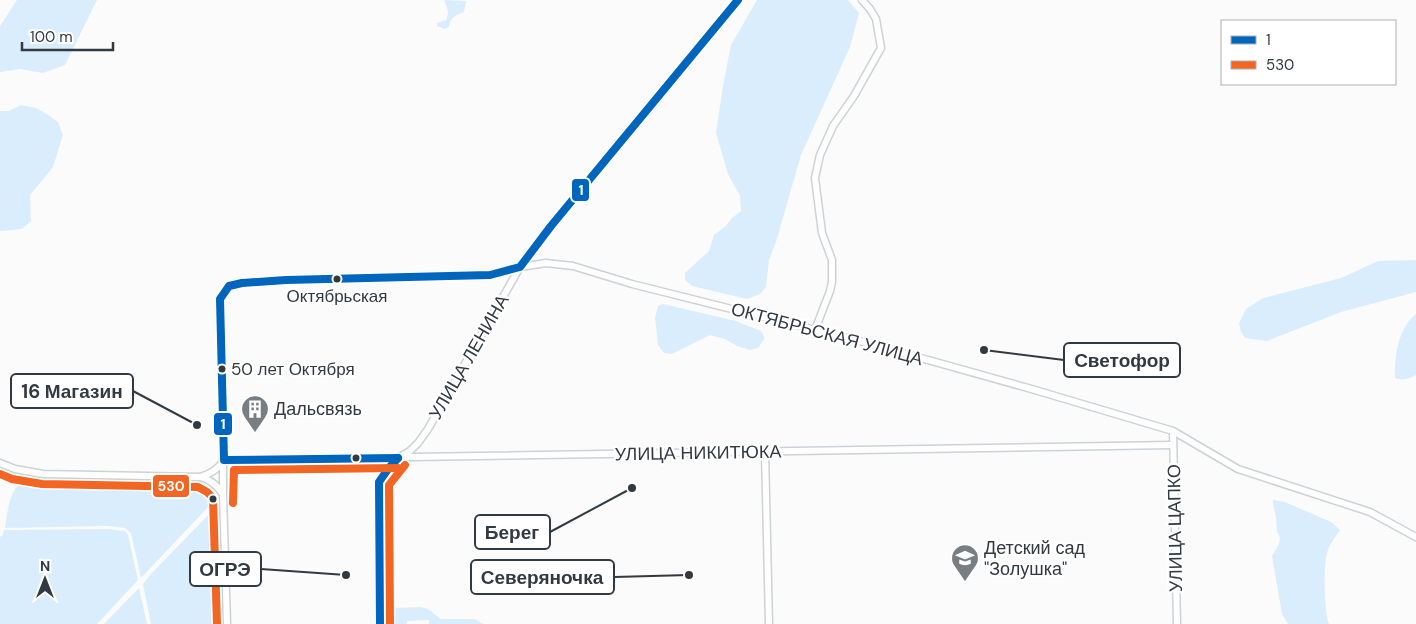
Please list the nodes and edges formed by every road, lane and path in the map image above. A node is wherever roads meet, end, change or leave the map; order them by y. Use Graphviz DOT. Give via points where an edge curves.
graph roads {
  1 [pos="738,0"];
  2 [pos="862,0"];
  3 [pos="520,267"];
  4 [pos="815,330"];
  5 [pos="1173,431"];
  6 [pos="1173,445"];
  7 [pos="765,452"];
  8 [pos="398,458"];
  9 [pos="224,460"];
  10 [pos="0,463"];
  11 [pos="200,477"];
  12 [pos="223,495"];
  13 [pos="1416,537"];
  14 [pos="227,624"];
  15 [pos="380,624"];
  16 [pos="769,624"];
  17 [pos="1177,624"];
  1 -- 3 [label="street, УЛИЦА ЛЕНИНА" via="550,226"];
  2 -- 4 [label="street" via="876,19 880,48 854,96 833,126 820,155 815,178 822,233 832,260 832,282"];
  3 -- 4 [label="street, ОКТЯБРЬСКАЯ УЛИЦА" via="546,263 573,266"];
  3 -- 8 [label="street, УЛИЦА ЛЕНИНА" via="428,429 410,451"];
  3 -- 9 [label="street, ОКТЯБРЬСКАЯ УЛИЦА" via="490,275 286,280 229,286 220,299"];
  4 -- 5 [label="street, ОКТЯБРЬСКАЯ УЛИЦА"];
  5 -- 6 [label="street, УЛИЦА ЦАПКО"];
  5 -- 13 [label="street, ОКТЯБРЬСКАЯ УЛИЦА" via="1238,469 1370,512"];
  6 -- 7 [label="street, УЛИЦА НИКИТЮКА"];
  6 -- 17 [label="street, УЛИЦА ЦАПКО"];
  7 -- 8 [label="street, УЛИЦА НИКИТЮКА"];
  7 -- 16 [label="street"];
  8 -- 9 [label="street, УЛИЦА НИКИТЮКА"];
  8 -- 15 [label="street, УЛИЦА ЛЕНИНА" via="379,482"];
  9 -- 11 [label="street" via="210,474"];
  9 -- 12 [label="street"];
  10 -- 11 [label="street" via="43,474"];
  11 -- 12 [label="street" via="218,487"];
  12 -- 14 [label="street"];
}
